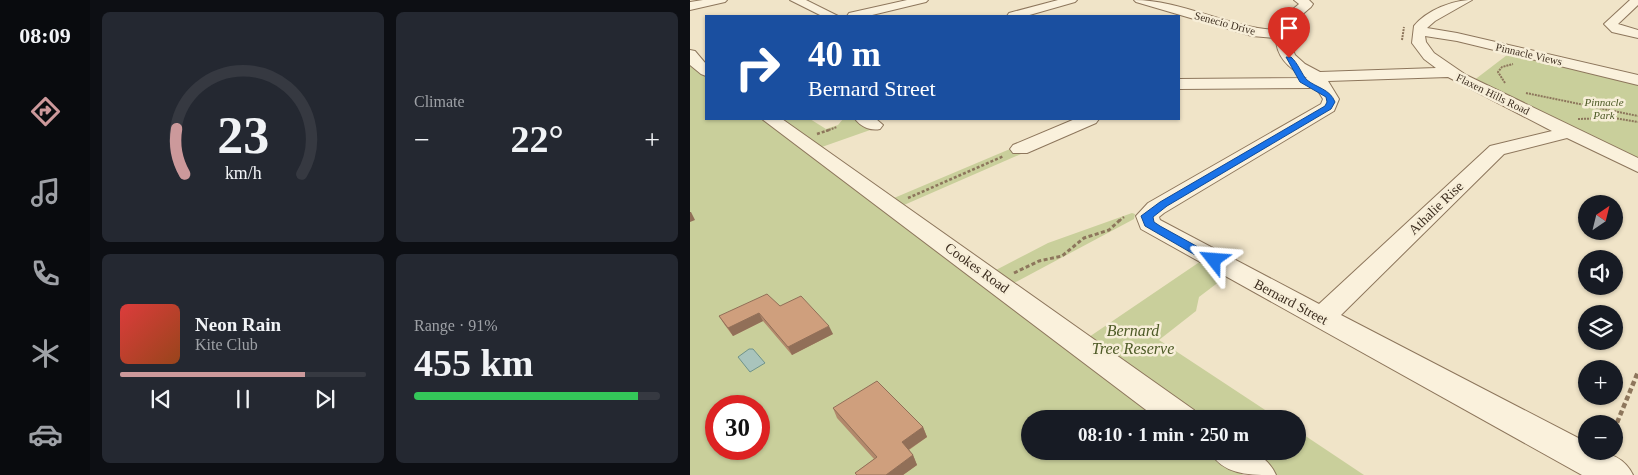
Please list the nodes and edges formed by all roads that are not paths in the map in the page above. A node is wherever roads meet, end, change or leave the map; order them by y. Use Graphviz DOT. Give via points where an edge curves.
graph roads {
  1 [pos="704,0"];
  2 [pos="721,0"];
  3 [pos="796,0"];
  4 [pos="922,0"];
  5 [pos="1072,0"];
  6 [pos="1140,0"];
  7 [pos="1466,0"];
  8 [pos="1637,0"];
  9 [pos="1308,1"];
  10 [pos="690,4"];
  11 [pos="1178,14"];
  12 [pos="830,15"];
  13 [pos="857,15"];
  14 [pos="1017,15"];
  15 [pos="1419,31"];
  16 [pos="1282,34"];
  17 [pos="1638,34"];
  18 [pos="690,54"];
  19 [pos="705,70"];
  20 [pos="1446,70"];
  21 [pos="1313,80"];
  22 [pos="1638,80"];
  23 [pos="1180,84"];
  24 [pos="772,120"];
  25 [pos="1088,120"];
  26 [pos="1562,128"];
  27 [pos="1016,150"];
  28 [pos="1638,166"];
  29 [pos="1322,318"];
  30 [pos="1170,410"];
  31 [pos="1238,460"];
  32 [pos="1258,475"];
  33 [pos="1615,475"];
  1 -- 10 [label="street"];
  2 -- 10 [label="street"];
  3 -- 12 [label="street"];
  4 -- 13 [label="street"];
  5 -- 14 [label="street"];
  6 -- 11 [label="street, Senecio Drive"];
  7 -- 15 [label="street" via="1431,18"];
  8 -- 17 [label="street" via="1607,29"];
  9 -- 16 [label="street" via="1285,23"];
  11 -- 16 [label="street, Senecio Drive" via="1257,32"];
  15 -- 20 [label="street, Flaxen Hills Road" via="1423,50"];
  15 -- 22 [label="street, Pinnacle Views"];
  16 -- 21 [label="street" via="1284,50"];
  18 -- 19 [label="street"];
  20 -- 21 [label="street"];
  20 -- 26 [label="street, Flaxen Hills Road"];
  21 -- 23 [label="street"];
  21 -- 29 [label="street, Bernard Street" via="1330,105 1325,110 1156,208 1146,220 1156,229"];
  24 -- 30 [label="street, Cookes Road"];
  25 -- 27 [label="street"];
  26 -- 28 [label="street, Flaxen Hills Road"];
  26 -- 29 [label="street, Athalie Rise" via="1497,150"];
  29 -- 33 [label="street, Bernard Street"];
  31 -- 32 [label="street"];
}
